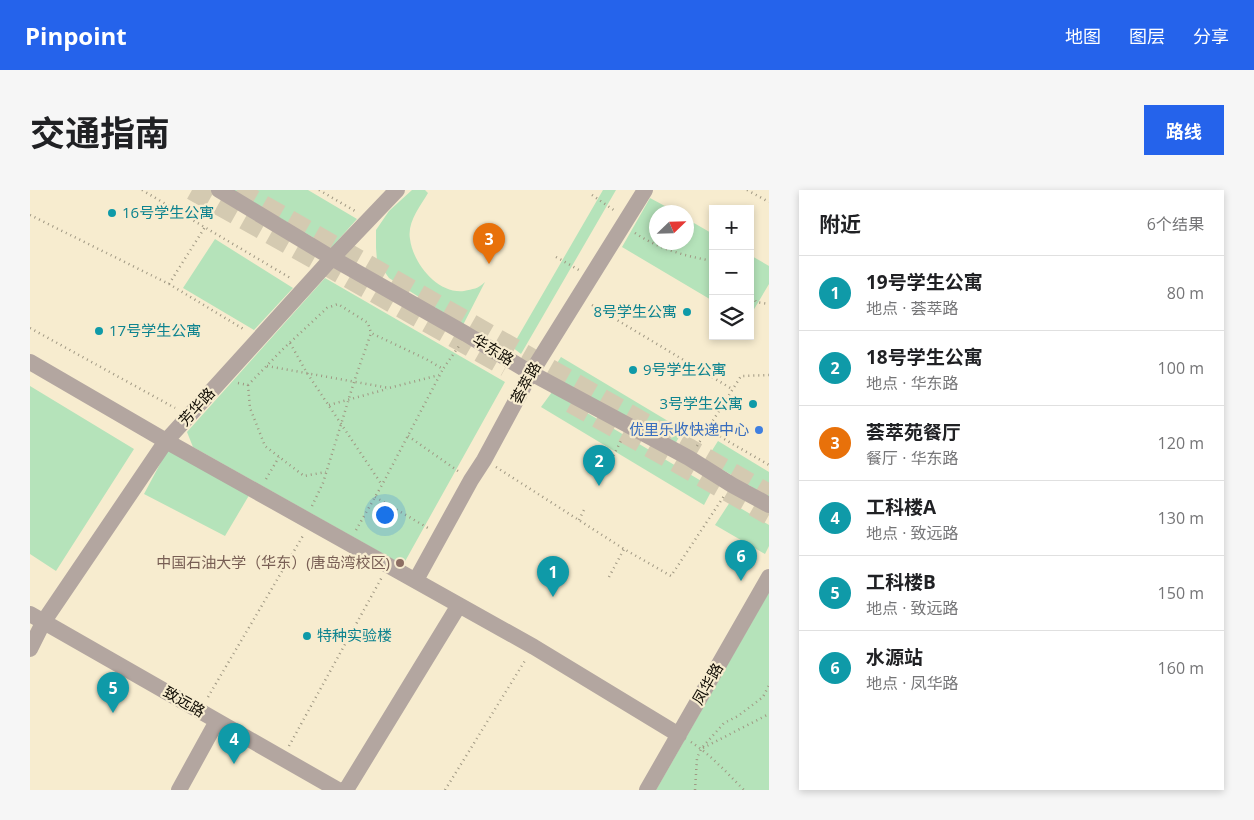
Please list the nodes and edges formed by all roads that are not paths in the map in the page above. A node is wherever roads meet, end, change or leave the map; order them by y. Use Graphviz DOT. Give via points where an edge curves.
graph roads {
  1 [pos="219,190"];
  2 [pos="398,190"];
  3 [pos="645,190"];
  4 [pos="332,258"];
  5 [pos="30,362"];
  6 [pos="531,373"];
  7 [pos="166,441"];
  8 [pos="769,505"];
  9 [pos="769,577"];
  10 [pos="416,580"];
  11 [pos="459,605"];
  12 [pos="37,618"];
  13 [pos="30,649"];
  14 [pos="217,721"];
  15 [pos="679,735"];
  16 [pos="179,790"];
  17 [pos="338,790"];
  18 [pos="346,790"];
  19 [pos="647,790"];
  1 -- 4 [label="street, 华东路"];
  2 -- 4 [label="street, 芳华路"];
  3 -- 6 [label="street, 荟萃路"];
  4 -- 6 [label="street, 华东路"];
  4 -- 7 [label="street, 芳华路"];
  5 -- 7 [label="street"];
  6 -- 8 [label="street, 华东路"];
  6 -- 10 [label="street, 荟萃路"];
  7 -- 10 [label="street"];
  7 -- 12 [label="street, 芳华路"];
  9 -- 15 [label="street, 凤华路"];
  10 -- 11 [label="street"];
  11 -- 15 [label="street"];
  11 -- 18 [label="street"];
  12 -- 13 [label="street, 芳华路"];
  12 -- 14 [label="street, 致远路"];
  14 -- 16 [label="street"];
  14 -- 17 [label="street, 致远路"];
  15 -- 19 [label="street, 凤华路"];
}
